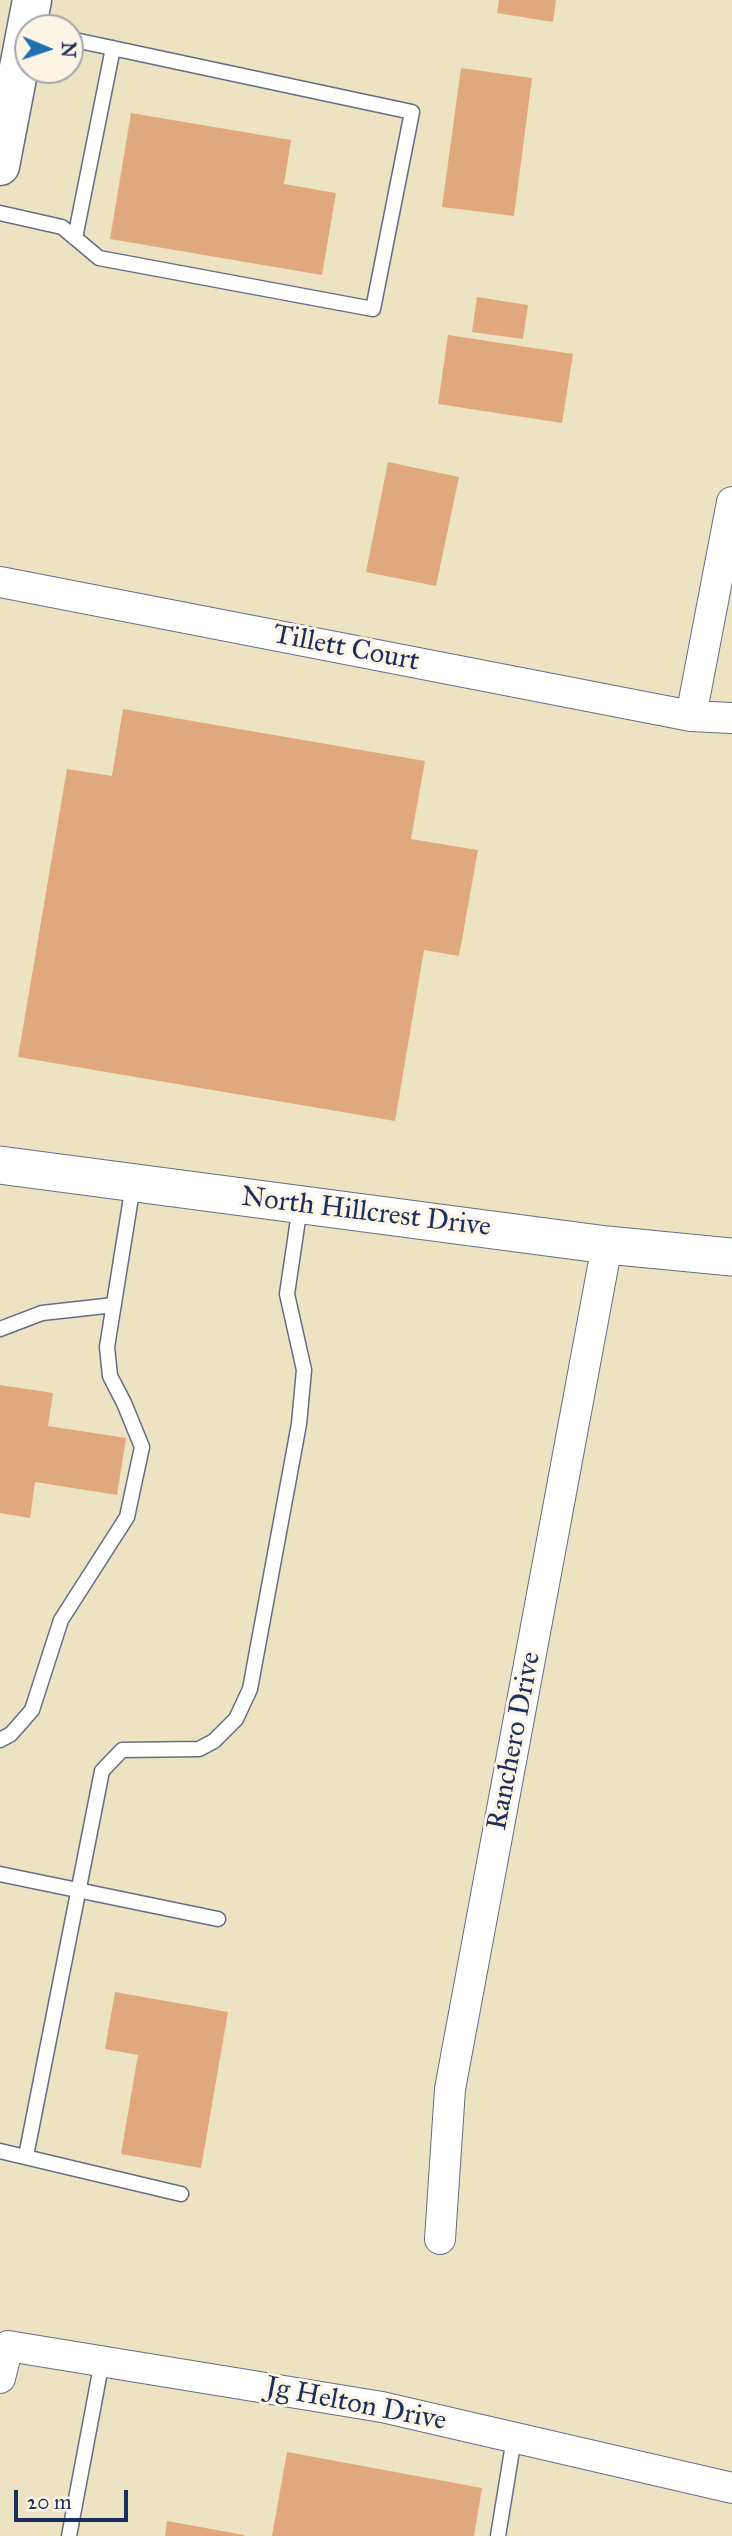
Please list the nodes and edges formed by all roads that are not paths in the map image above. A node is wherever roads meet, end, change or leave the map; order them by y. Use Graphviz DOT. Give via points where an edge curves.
graph roads {
  1 [pos="84,42"];
  2 [pos="113,48"];
  3 [pos="16,84"];
  4 [pos="0,166"];
  5 [pos="0,213"];
  6 [pos="75,238"];
  7 [pos="732,502"];
  8 [pos="0,582"];
  9 [pos="691,716"];
  10 [pos="732,718"];
  11 [pos="0,1165"];
  12 [pos="133,1183"];
  13 [pos="300,1205"];
  14 [pos="607,1245"];
  15 [pos="732,1257"];
  16 [pos="114,1305"];
  17 [pos="0,1329"];
  18 [pos="0,1740"];
  19 [pos="0,1874"];
  20 [pos="76,1889"];
  21 [pos="218,1919"];
  22 [pos="0,2151"];
  23 [pos="26,2156"];
  24 [pos="181,2194"];
  25 [pos="440,2239"];
  26 [pos="102,2361"];
  27 [pos="0,2378"];
  28 [pos="514,2438"];
  29 [pos="732,2488"];
  30 [pos="69,2536"];
  31 [pos="498,2536"];
  1 -- 2 [label="lane"];
  2 -- 6 [label="lane"];
  2 -- 6 [label="lane" via="412,112 373,309 99,258"];
  3 -- 4 [label="main road"];
  5 -- 6 [label="lane" via="62,227"];
  7 -- 9 [label="street"];
  8 -- 9 [label="street, Tillett Court"];
  9 -- 10 [label="street, Tillett Court"];
  11 -- 12 [label="street, North Hillcrest Drive"];
  12 -- 13 [label="street, North Hillcrest Drive"];
  12 -- 16 [label="lane"];
  13 -- 14 [label="street, North Hillcrest Drive"];
  13 -- 20 [label="lane" via="287,1294 304,1370 299,1424 250,1689 236,1719 200,1749 122,1750 102,1770"];
  14 -- 15 [label="street, North Hillcrest Drive"];
  14 -- 25 [label="street, Ranchero Drive" via="450,2089"];
  16 -- 17 [label="lane" via="42,1312"];
  16 -- 18 [label="lane" via="107,1347 110,1376 142,1447 127,1517 61,1620 32,1710"];
  19 -- 20 [label="lane"];
  20 -- 21 [label="lane"];
  20 -- 23 [label="lane"];
  22 -- 23 [label="lane"];
  23 -- 24 [label="lane"];
  26 -- 27 [label="street, Jg Helton Drive" via="8,2346"];
  26 -- 28 [label="street, Jg Helton Drive" via="382,2407"];
  26 -- 30 [label="lane"];
  28 -- 29 [label="street, Jg Helton Drive"];
  28 -- 31 [label="lane"];
}
